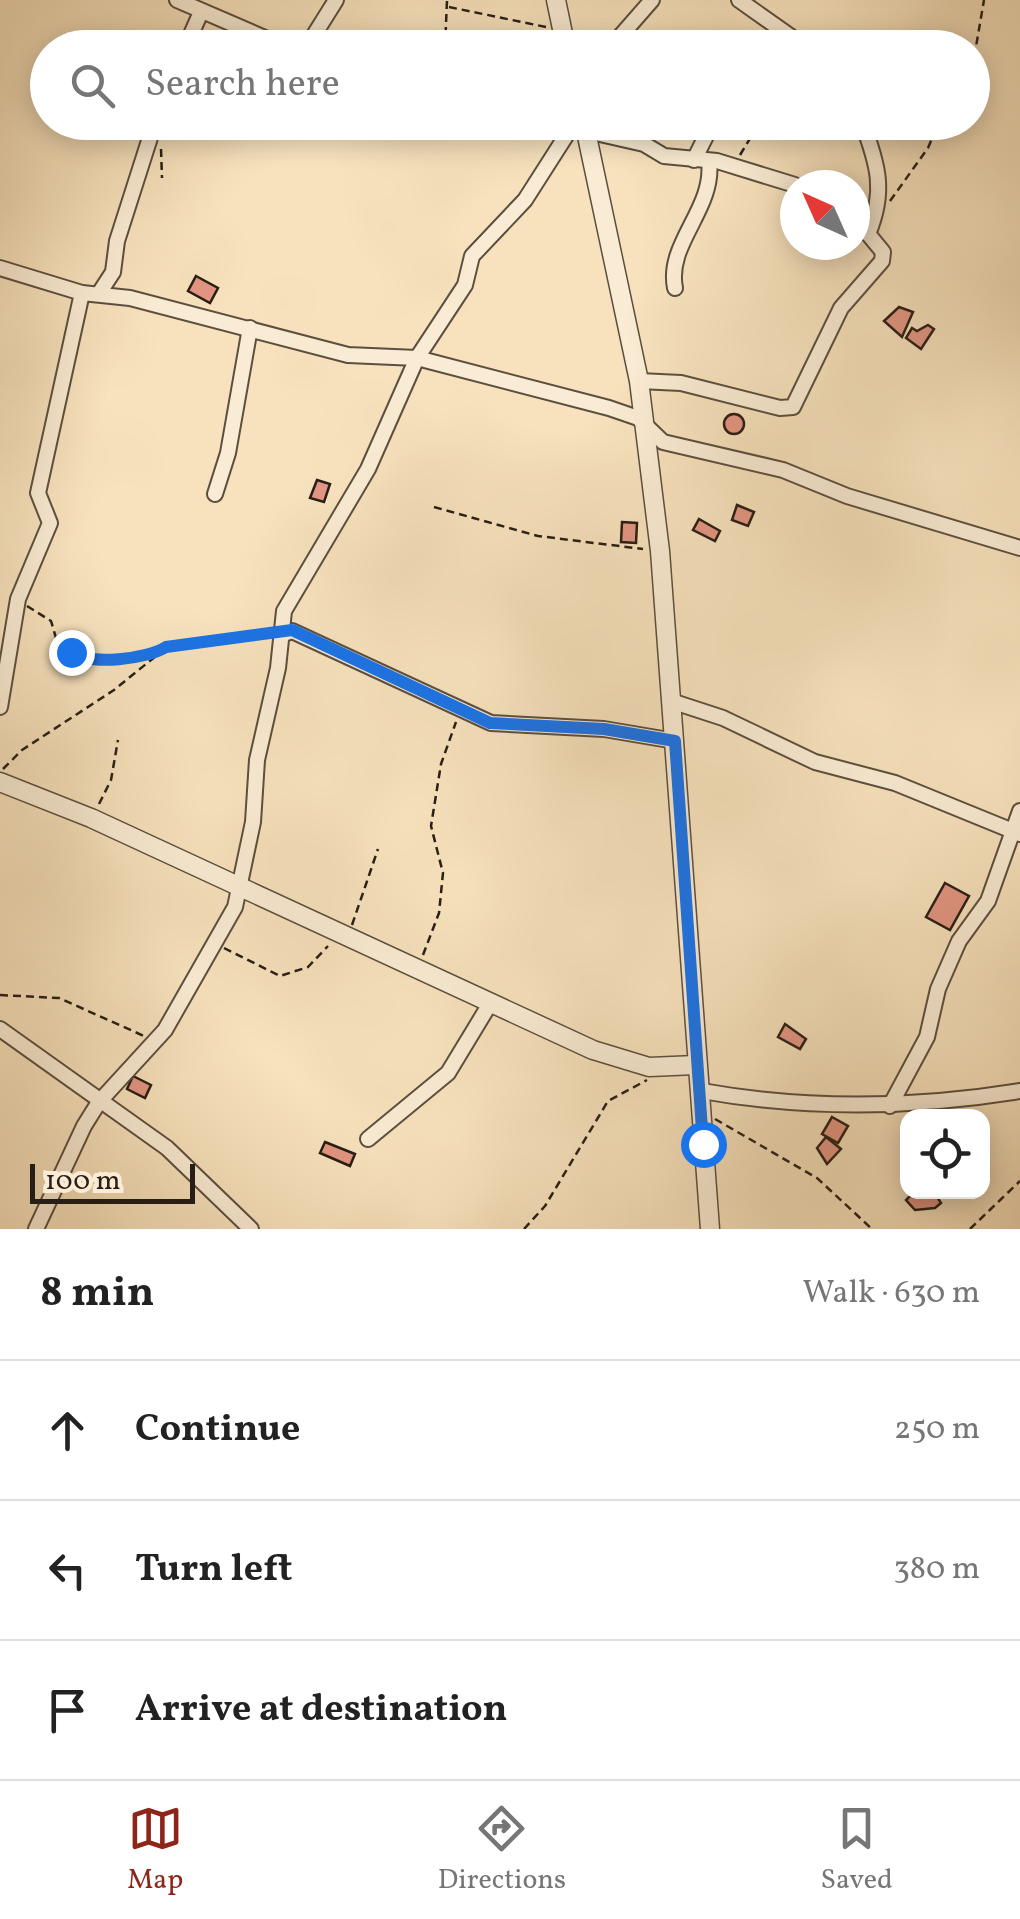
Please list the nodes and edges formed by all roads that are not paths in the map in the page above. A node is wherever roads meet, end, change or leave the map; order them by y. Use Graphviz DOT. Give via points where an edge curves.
graph roads {
  1 [pos="177,0"];
  2 [pos="336,0"];
  3 [pos="556,0"];
  4 [pos="652,0"];
  5 [pos="738,0"];
  6 [pos="201,12"];
  7 [pos="193,30"];
  8 [pos="244,30"];
  9 [pos="317,30"];
  10 [pos="562,30"];
  11 [pos="626,30"];
  12 [pos="781,30"];
  13 [pos="154,140"];
  14 [pos="564,140"];
  15 [pos="578,140"];
  16 [pos="626,140"];
  17 [pos="707,140"];
  18 [pos="869,140"];
  19 [pos="701,160"];
  20 [pos="780,180"];
  21 [pos="870,227"];
  22 [pos="870,236"];
  23 [pos="0,268"];
  24 [pos="675,288"];
  25 [pos="82,292"];
  26 [pos="100,292"];
  27 [pos="250,328"];
  28 [pos="417,358"];
  29 [pos="639,381"];
  30 [pos="645,426"];
  31 [pos="215,494"];
  32 [pos="1016,542"];
  33 [pos="284,634"];
  34 [pos="674,702"];
  35 [pos="0,707"];
  36 [pos="675,741"];
  37 [pos="0,782"];
  38 [pos="1020,810"];
  39 [pos="1015,833"];
  40 [pos="242,888"];
  41 [pos="490,1002"];
  42 [pos="0,1030"];
  43 [pos="696,1065"];
  44 [pos="702,1091"];
  45 [pos="1020,1091"];
  46 [pos="98,1102"];
  47 [pos="890,1106"];
  48 [pos="368,1139"];
  49 [pos="36,1229"];
  50 [pos="251,1229"];
  51 [pos="710,1229"];
  1 -- 6 [label="street"];
  2 -- 9 [label="street"];
  3 -- 10 [label="street"];
  4 -- 11 [label="street"];
  5 -- 12 [label="street"];
  6 -- 7 [label="street"];
  6 -- 8 [label="street"];
  13 -- 26 [label="street" via="117,240 113,272"];
  14 -- 28 [label="street" via="525,200 472,256 448,315"];
  15 -- 29 [label="street"];
  16 -- 19 [label="street" via="664,156"];
  17 -- 19 [label="street"];
  18 -- 21 [label="street" via="881,188"];
  19 -- 20 [label="street"];
  19 -- 24 [label="street" via="704,204 673,263"];
  22 -- 29 [label="street" via="883,252 882,262 841,308 793,407 681,383"];
  23 -- 25 [label="street"];
  25 -- 26 [label="street"];
  25 -- 35 [label="street" via="38,494 50,522 18,600"];
  26 -- 27 [label="street"];
  27 -- 28 [label="street" via="348,355"];
  27 -- 31 [label="street"];
  28 -- 30 [label="street" via="631,414"];
  28 -- 33 [label="street" via="368,469 284,611"];
  29 -- 30 [label="street"];
  30 -- 32 [label="street" via="663,442 698,453 783,470 847,496"];
  30 -- 34 [label="street"];
  33 -- 36 [label="street" via="292,630 326,644 464,714 509,726 604,729"];
  33 -- 40 [label="street" via="257,760"];
  34 -- 36 [label="street"];
  34 -- 39 [label="street" via="815,762 923,793"];
  36 -- 43 [label="street"];
  37 -- 40 [label="street"];
  38 -- 39 [label="street"];
  39 -- 47 [label="street" via="988,902 959,941 927,1037"];
  40 -- 41 [label="street"];
  40 -- 46 [label="street" via="154,1042"];
  41 -- 43 [label="street" via="593,1050 670,1069"];
  41 -- 48 [label="street" via="448,1072"];
  42 -- 46 [label="street"];
  43 -- 44 [label="street"];
  44 -- 47 [label="street" via="750,1100"];
  44 -- 51 [label="street"];
  45 -- 47 [label="street"];
  46 -- 49 [label="street"];
  46 -- 50 [label="street" via="167,1148"];
}
